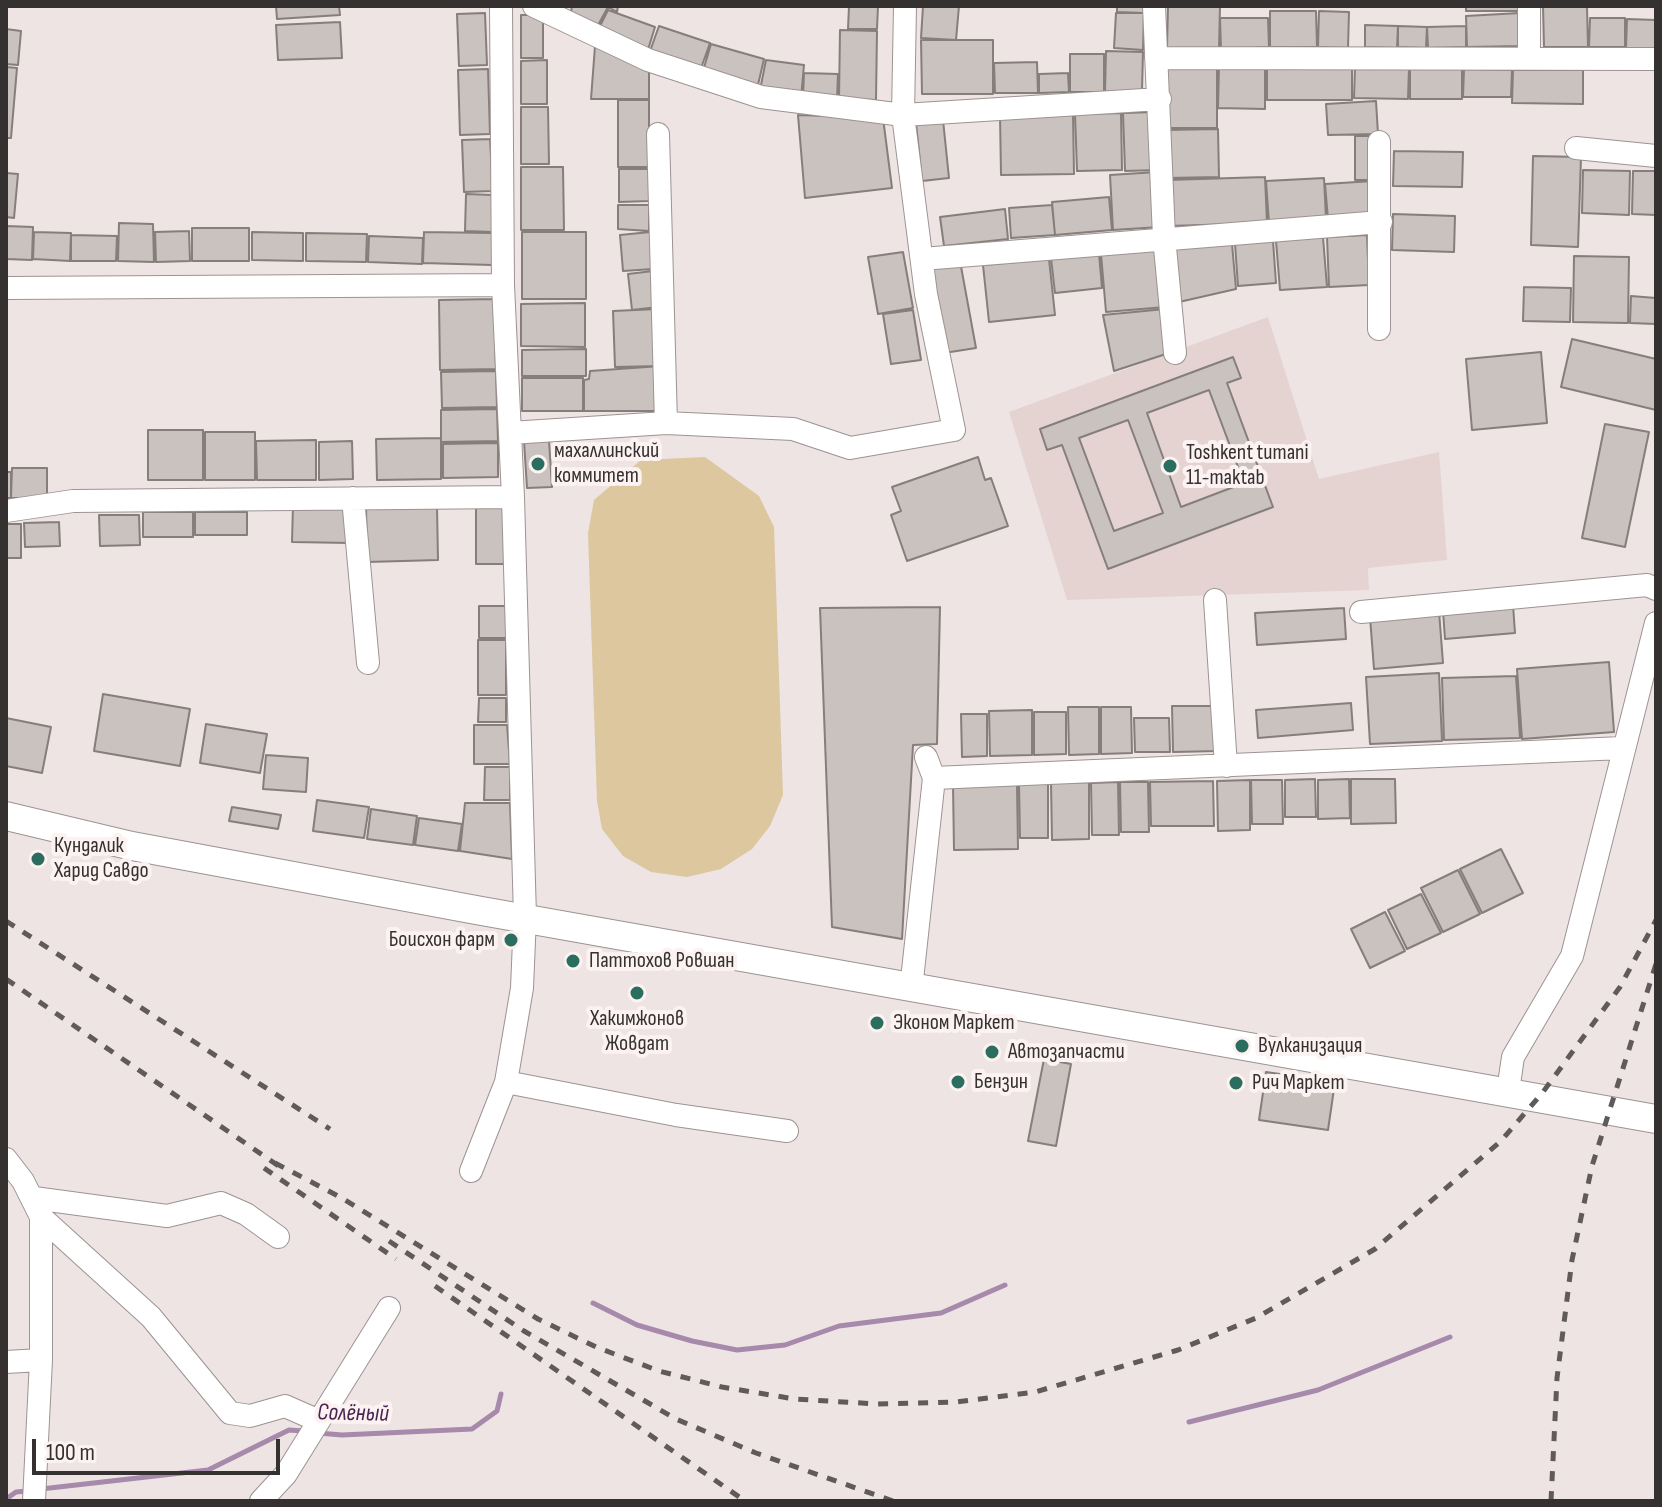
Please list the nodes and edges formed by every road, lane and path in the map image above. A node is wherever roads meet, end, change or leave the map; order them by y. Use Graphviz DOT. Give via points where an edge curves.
graph roads {
  1 [pos="501,6"];
  2 [pos="534,6"];
  3 [pos="905,6"];
  4 [pos="1154,6"];
  5 [pos="1529,6"];
  6 [pos="1156,58"];
  7 [pos="1529,58"];
  8 [pos="1656,59"];
  9 [pos="1160,99"];
  10 [pos="903,115"];
  11 [pos="658,134"];
  12 [pos="1379,142"];
  13 [pos="1576,148"];
  14 [pos="1656,156"];
  15 [pos="1381,222"];
  16 [pos="1164,237"];
  17 [pos="922,259"];
  18 [pos="503,285"];
  19 [pos="6,288"];
  20 [pos="1379,329"];
  21 [pos="1175,353"];
  22 [pos="666,423"];
  23 [pos="510,433"];
  24 [pos="513,497"];
  25 [pos="353,498"];
  26 [pos="6,511"];
  27 [pos="1656,589"];
  28 [pos="1215,600"];
  29 [pos="1361,612"];
  30 [pos="1656,623"];
  31 [pos="368,663"];
  32 [pos="1622,748"];
  33 [pos="1226,766"];
  34 [pos="6,816"];
  35 [pos="525,917"];
  36 [pos="911,989"];
  37 [pos="506,1082"];
  38 [pos="1508,1091"];
  39 [pos="1656,1119"];
  40 [pos="787,1131"];
  41 [pos="6,1159"];
  42 [pos="471,1171"];
  43 [pos="37,1208"];
  44 [pos="278,1237"];
  45 [pos="389,1308"];
  46 [pos="41,1360"];
  47 [pos="6,1362"];
  48 [pos="317,1424"];
  49 [pos="34,1501"];
  50 [pos="261,1501"];
  1 -- 18 [label="street"];
  2 -- 10 [label="street" via="648,60 761,97"];
  3 -- 10 [label="street"];
  4 -- 6 [label="street"];
  5 -- 7 [label="street"];
  6 -- 7 [label="street"];
  6 -- 9 [label="street"];
  7 -- 8 [label="street"];
  9 -- 10 [label="street"];
  9 -- 16 [label="street"];
  10 -- 17 [label="street"];
  11 -- 22 [label="street"];
  12 -- 15 [label="street"];
  13 -- 14 [label="street"];
  15 -- 16 [label="street"];
  15 -- 20 [label="street"];
  16 -- 17 [label="street"];
  16 -- 21 [label="street"];
  17 -- 22 [label="street" via="954,430 850,448 793,429"];
  18 -- 19 [label="street"];
  18 -- 23 [label="street"];
  22 -- 23 [label="street"];
  23 -- 24 [label="street"];
  24 -- 25 [label="street"];
  24 -- 35 [label="street"];
  25 -- 26 [label="street" via="73,501"];
  25 -- 31 [label="street"];
  27 -- 29 [label="street" via="1647,585"];
  28 -- 33 [label="street"];
  30 -- 32 [label="street"];
  32 -- 33 [label="street"];
  32 -- 38 [label="street" via="1572,956 1513,1057"];
  33 -- 36 [label="street" via="930,767"];
  34 -- 35 [label="main road" via="132,846"];
  35 -- 36 [label="main road"];
  35 -- 37 [label="street" via="522,988"];
  36 -- 38 [label="main road"];
  37 -- 40 [label="street"];
  37 -- 42 [label="street"];
  38 -- 39 [label="main road"];
  41 -- 43 [label="street"];
  43 -- 44 [label="street" via="167,1216 221,1203"];
  43 -- 46 [label="street"];
  43 -- 48 [label="street" via="151,1317 230,1413 250,1416 285,1406"];
  45 -- 48 [label="street"];
  46 -- 47 [label="street"];
  46 -- 49 [label="street"];
  48 -- 50 [label="street"];
}
